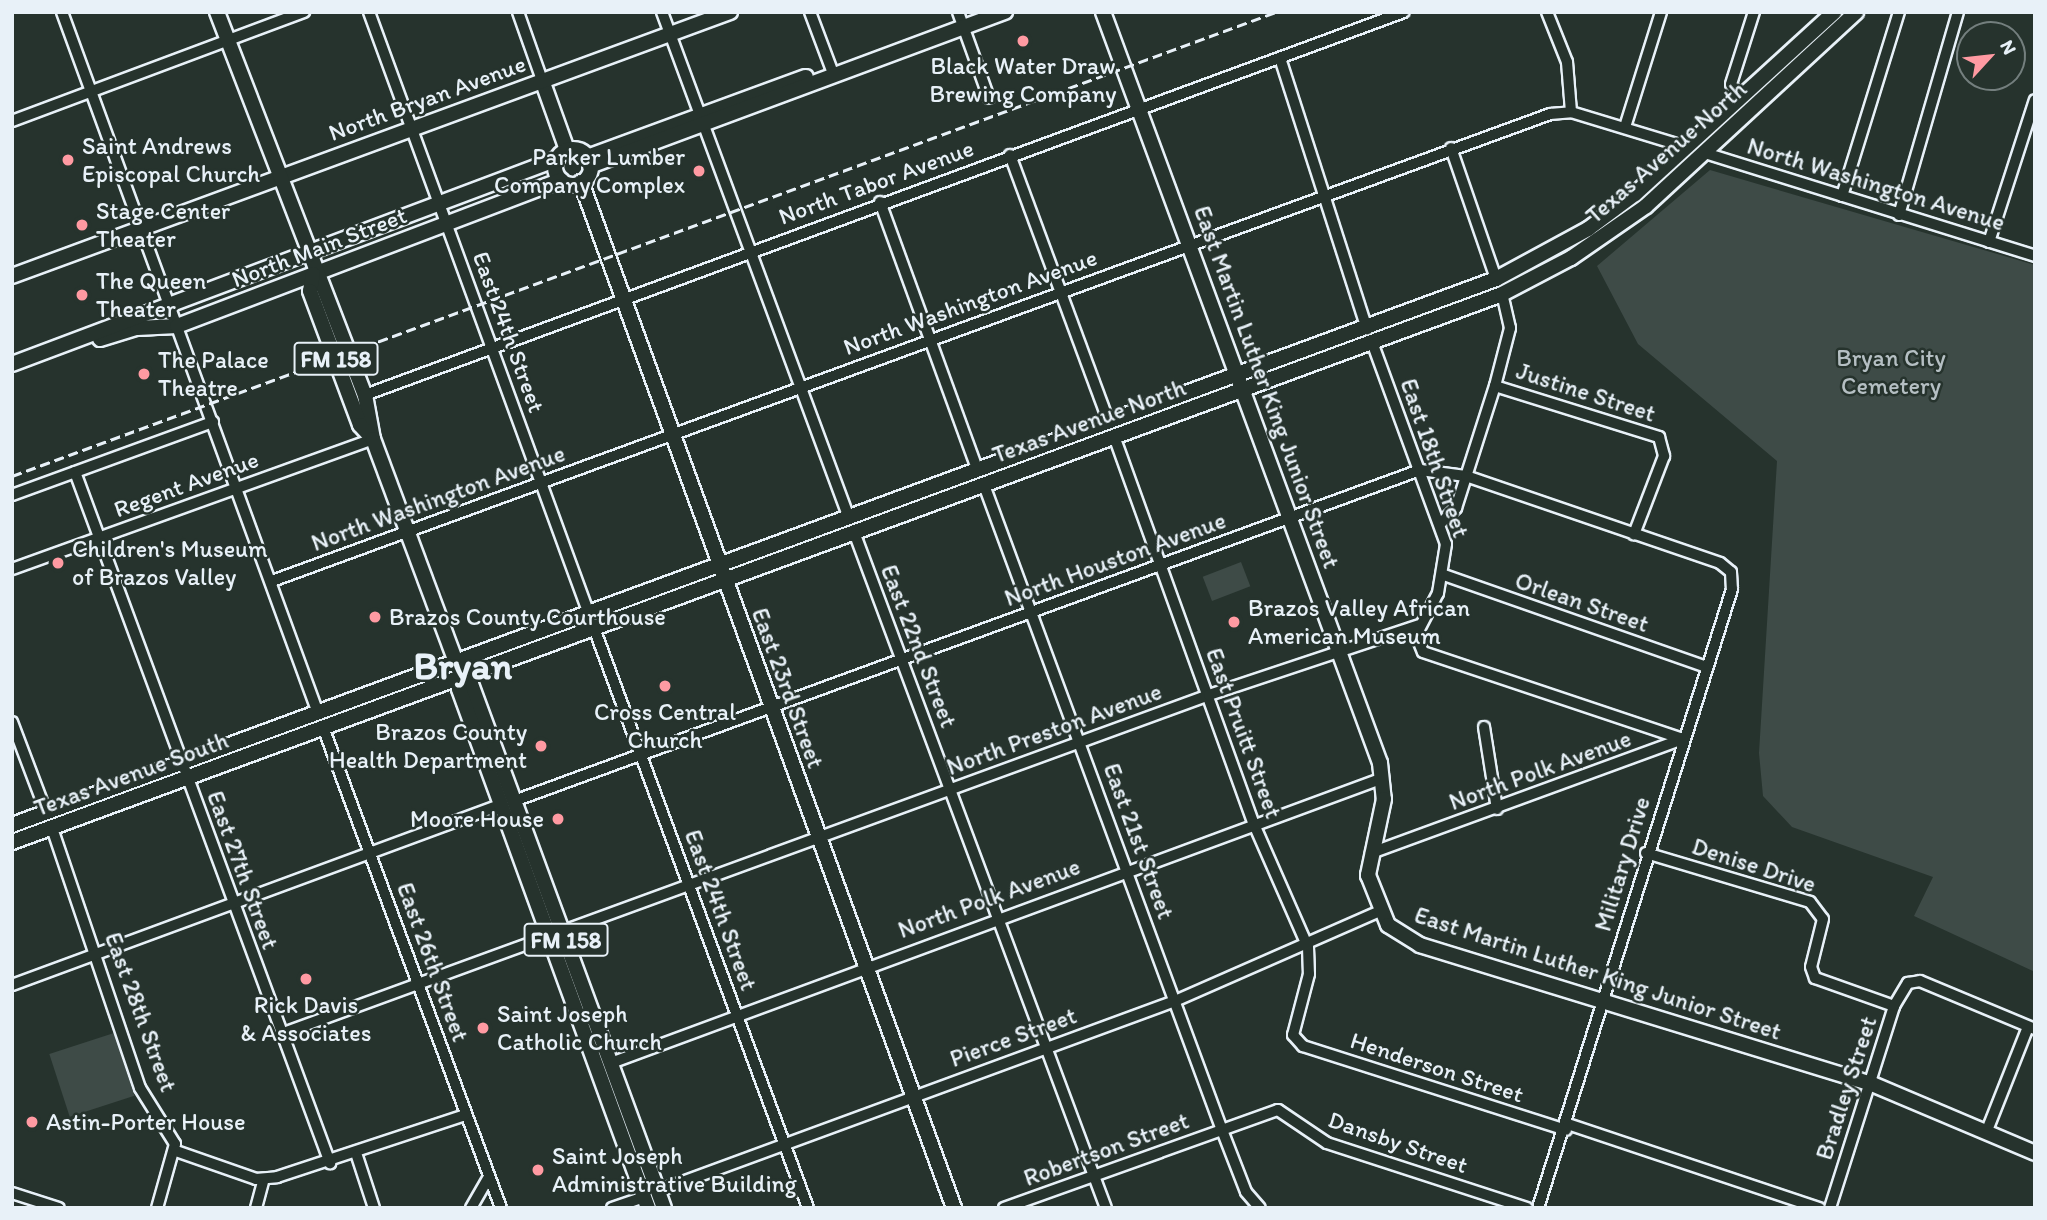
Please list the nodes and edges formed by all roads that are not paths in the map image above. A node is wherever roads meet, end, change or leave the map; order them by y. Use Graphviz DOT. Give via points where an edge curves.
graph roads {
  1 [pos="62,12"];
  2 [pos="217,12"];
  3 [pos="304,12"];
  4 [pos="369,12"];
  5 [pos="518,12"];
  6 [pos="663,12"];
  7 [pos="730,12"];
  8 [pos="810,12"];
  9 [pos="978,12"];
  10 [pos="1005,12"];
  11 [pos="1103,12"];
  12 [pos="1404,12"];
  13 [pos="1547,12"];
  14 [pos="1661,12"];
  15 [pos="1754,12"];
  16 [pos="1834,12"];
  17 [pos="1856,12"];
  18 [pos="1899,12"];
  19 [pos="1958,12"];
  20 [pos="961,19"];
  21 [pos="670,34"];
  22 [pos="227,40"];
  23 [pos="1280,58"];
  24 [pos="1774,67"];
  25 [pos="833,71"];
  26 [pos="542,80"];
  27 [pos="90,91"];
  28 [pos="989,98"];
  29 [pos="1740,99"];
  30 [pos="2035,100"];
  31 [pos="1140,110"];
  32 [pos="1571,112"];
  33 [pos="703,120"];
  34 [pos="12,121"];
  35 [pos="1625,127"];
  36 [pos="412,128"];
  37 [pos="1451,148"];
  38 [pos="1686,148"];
  39 [pos="1705,153"];
  40 [pos="562,155"];
  41 [pos="1010,155"];
  42 [pos="589,161"];
  43 [pos="278,177"];
  44 [pos="561,180"];
  45 [pos="581,182"];
  46 [pos="1322,196"];
  47 [pos="1842,196"];
  48 [pos="439,202"];
  49 [pos="880,202"];
  50 [pos="1899,215"];
  51 [pos="447,223"];
  52 [pos="141,228"];
  53 [pos="1989,242"];
  54 [pos="1190,244"];
  55 [pos="1590,247"];
  56 [pos="749,251"];
  57 [pos="305,253"];
  58 [pos="2035,256"];
  59 [pos="313,274"];
  60 [pos="12,276"];
  61 [pos="1496,279"];
  62 [pos="1061,291"];
  63 [pos="1502,294"];
  64 [pos="622,298"];
  65 [pos="169,304"];
  66 [pos="177,326"];
  67 [pos="1370,335"];
  68 [pos="931,339"];
  69 [pos="492,347"];
  70 [pos="28,358"];
  71 [pos="12,364"];
  72 [pos="1242,381"];
  73 [pos="1495,386"];
  74 [pos="800,387"];
  75 [pos="365,395"];
  76 [pos="214,422"];
  77 [pos="1111,430"];
  78 [pos="671,435"];
  79 [pos="373,439"];
  80 [pos="1420,470"];
  81 [pos="75,472"];
  82 [pos="1466,475"];
  83 [pos="981,478"];
  84 [pos="541,483"];
  85 [pos="237,488"];
  86 [pos="12,495"];
  87 [pos="1290,518"];
  88 [pos="1440,524"];
  89 [pos="851,525"];
  90 [pos="407,531"];
  91 [pos="1634,534"];
  92 [pos="99,538"];
  93 [pos="1161,566"];
  94 [pos="12,569"];
  95 [pos="1731,572"];
  96 [pos="721,573"];
  97 [pos="1444,575"];
  98 [pos="272,580"];
  99 [pos="1031,611"];
  100 [pos="592,621"];
  101 [pos="1419,625"];
  102 [pos="1339,648"];
  103 [pos="901,659"];
  104 [pos="1707,667"];
  105 [pos="459,670"];
  106 [pos="1209,695"];
  107 [pos="771,705"];
  108 [pos="318,713"];
  109 [pos="12,722"];
  110 [pos="323,727"];
  111 [pos="1484,727"];
  112 [pos="260,734"];
  113 [pos="1683,738"];
  114 [pos="1081,743"];
  115 [pos="265,749"];
  116 [pos="641,752"];
  117 [pos="184,770"];
  118 [pos="1382,778"];
  119 [pos="951,789"];
  120 [pos="507,803"];
  121 [pos="1497,809"];
  122 [pos="46,812"];
  123 [pos="1253,822"];
  124 [pos="12,825"];
  125 [pos="52,828"];
  126 [pos="819,836"];
  127 [pos="12,842"];
  128 [pos="371,852"];
  129 [pos="1371,853"];
  130 [pos="1646,853"];
  131 [pos="1127,870"];
  132 [pos="690,885"];
  133 [pos="234,905"];
  134 [pos="1378,912"];
  135 [pos="996,917"];
  136 [pos="555,933"];
  137 [pos="1308,947"];
  138 [pos="97,955"];
  139 [pos="866,965"];
  140 [pos="419,983"];
  141 [pos="12,985"];
  142 [pos="1603,999"];
  143 [pos="1175,1000"];
  144 [pos="1894,1006"];
  145 [pos="738,1016"];
  146 [pos="2032,1028"];
  147 [pos="281,1034"];
  148 [pos="1297,1041"];
  149 [pos="1048,1048"];
  150 [pos="611,1063"];
  151 [pos="1872,1084"];
  152 [pos="913,1096"];
  153 [pos="466,1115"];
  154 [pos="1567,1127"];
  155 [pos="1222,1130"];
  156 [pos="1986,1133"];
  157 [pos="784,1144"];
  158 [pos="176,1151"];
  159 [pos="2035,1153"];
  160 [pos="357,1156"];
  161 [pos="330,1163"];
  162 [pos="1094,1176"];
  163 [pos="489,1177"];
  164 [pos="264,1179"];
  165 [pos="658,1191"];
  166 [pos="12,1193"];
  167 [pos="646,1202"];
  168 [pos="59,1208"];
  169 [pos="158,1208"];
  170 [pos="256,1208"];
  171 [pos="374,1208"];
  172 [pos="471,1208"];
  173 [pos="501,1208"];
  174 [pos="612,1208"];
  175 [pos="664,1208"];
  176 [pos="808,1208"];
  177 [pos="954,1208"];
  178 [pos="1004,1208"];
  179 [pos="1106,1208"];
  180 [pos="1260,1208"];
  181 [pos="1527,1208"];
  182 [pos="1538,1208"];
  183 [pos="1819,1208"];
  184 [pos="1829,1208"];
  1 -- 27 [label="street"];
  2 -- 22 [label="street, FM 158"];
  3 -- 22 [label="street"];
  4 -- 36 [label="street, East 24th Street"];
  5 -- 26 [label="street"];
  6 -- 21 [label="street, East 22nd Street"];
  7 -- 21 [label="street, North Bryan Avenue"];
  8 -- 25 [label="street"];
  9 -- 20 [label="street"];
  10 -- 20 [label="street"];
  11 -- 31 [label="street, East Martin Luther King Junior Street"];
  12 -- 23 [label="street, North Tabor Avenue"];
  13 -- 32 [label="street" via="1567,62"];
  14 -- 35 [label="street"];
  15 -- 29 [label="street" via="1731,84"];
  16 -- 24 [label="street, Texas Avenue North"];
  17 -- 39 [label="street, Texas Avenue North"];
  18 -- 47 [label="street"];
  19 -- 50 [label="street"];
  20 -- 25 [label="street"];
  20 -- 28 [label="street"];
  21 -- 26 [label="street, North Bryan Avenue"];
  21 -- 33 [label="street, East 22nd Street"];
  22 -- 27 [label="street"];
  22 -- 43 [label="street, FM 158"];
  23 -- 31 [label="street, North Tabor Avenue"];
  23 -- 46 [label="street, East 18th Street"];
  24 -- 29 [label="street, Texas Avenue North"];
  24 -- 39 [label="street" via="1770,81 1708,138"];
  25 -- 33 [label="street"];
  26 -- 36 [label="street, North Bryan Avenue"];
  26 -- 40 [label="street"];
  27 -- 34 [label="street"];
  27 -- 52 [label="street"];
  29 -- 38 [label="street, Texas Avenue North"];
  30 -- 53 [label="street"];
  31 -- 41 [label="street, North Tabor Avenue"];
  31 -- 54 [label="street, East Martin Luther King Junior Street"];
  32 -- 35 [label="street"];
  32 -- 37 [label="street, North Washington Avenue"];
  33 -- 42 [label="street"];
  33 -- 56 [label="street, East 22nd Street"];
  35 -- 38 [label="street"];
  36 -- 43 [label="street, North Bryan Avenue"];
  36 -- 48 [label="street, East 24th Street"];
  37 -- 46 [label="street, North Washington Avenue"];
  37 -- 61 [label="street"];
  38 -- 55 [label="street" via="1678,166 1594,235"];
  38 -- 61 [label="street, Texas Avenue North" via="1588,229"];
  39 -- 47 [label="street, North Washington Avenue"];
  39 -- 55 [label="street, Texas Avenue North"];
  40 -- 42 [label="street"];
  40 -- 44 [label="street"];
  40 -- 48 [label="street, North Main Street"];
  41 -- 49 [label="street, North Tabor Avenue"];
  41 -- 62 [label="street, East Pruitt Street"];
  42 -- 45 [label="street"];
  43 -- 52 [label="street, North Bryan Avenue"];
  43 -- 57 [label="street, FM 158"];
  44 -- 45 [label="street"];
  44 -- 51 [label="street, North Main Street"];
  45 -- 64 [label="street, East 23rd Street"];
  46 -- 54 [label="street, North Washington Avenue"];
  46 -- 67 [label="street, East 18th Street"];
  47 -- 50 [label="street, North Washington Avenue"];
  48 -- 51 [label="street, East 24th Street"];
  48 -- 57 [label="street, North Main Street"];
  49 -- 56 [label="street, North Tabor Avenue"];
  49 -- 68 [label="street, East 21st Street"];
  50 -- 53 [label="street, North Washington Avenue"];
  51 -- 59 [label="street, North Main Street"];
  51 -- 69 [label="street, East 24th Street"];
  52 -- 60 [label="street, North Bryan Avenue"];
  52 -- 65 [label="street"];
  53 -- 58 [label="street, North Washington Avenue"];
  54 -- 62 [label="street, North Washington Avenue"];
  54 -- 72 [label="street, East Martin Luther King Junior Street"];
  55 -- 63 [label="street, Texas Avenue North"];
  56 -- 64 [label="street, North Tabor Avenue"];
  56 -- 74 [label="street, East 22nd Street"];
  57 -- 59 [label="street, FM 158"];
  57 -- 65 [label="street, North Main Street"];
  59 -- 66 [label="street, North Main Street"];
  59 -- 75 [label="street, FM 158" via="325,286"];
  59 -- 79 [label="street, FM 158" via="310,291 360,425"];
  61 -- 67 [label="street, Texas Avenue North"];
  62 -- 68 [label="street, North Washington Avenue"];
  62 -- 77 [label="street, East Pruitt Street"];
  63 -- 67 [label="street, Texas Avenue North"];
  63 -- 73 [label="street" via="1510,328"];
  64 -- 69 [label="street, North Tabor Avenue"];
  64 -- 78 [label="street, East 23rd Street"];
  65 -- 66 [label="street"];
  65 -- 70 [label="street, North Main Street"];
  66 -- 70 [label="street, North Main Street" via="136,328"];
  66 -- 76 [label="street"];
  67 -- 72 [label="street, Texas Avenue North"];
  67 -- 80 [label="street, East 18th Street"];
  68 -- 74 [label="street, North Washington Avenue"];
  68 -- 83 [label="street, East 21st Street"];
  69 -- 75 [label="street, North Tabor Avenue"];
  69 -- 84 [label="street, East 24th Street"];
  70 -- 71 [label="street"];
  72 -- 77 [label="street, Texas Avenue North"];
  72 -- 87 [label="street, East Martin Luther King Junior Street"];
  73 -- 82 [label="street"];
  73 -- 91 [label="street, Justine Street" via="1663,442"];
  74 -- 78 [label="street, North Washington Avenue"];
  74 -- 89 [label="street, East 22nd Street"];
  75 -- 79 [label="street, FM 158"];
  76 -- 81 [label="street"];
  76 -- 85 [label="street"];
  77 -- 83 [label="street, Texas Avenue North"];
  77 -- 93 [label="street, East Pruitt Street"];
  78 -- 84 [label="street, North Washington Avenue"];
  78 -- 96 [label="street, East 23rd Street"];
  79 -- 85 [label="street, Regent Avenue"];
  79 -- 90 [label="street, FM 158"];
  80 -- 82 [label="street, North Houston Avenue"];
  80 -- 87 [label="street, North Houston Avenue"];
  80 -- 88 [label="street, East 18th Street"];
  81 -- 86 [label="street"];
  81 -- 92 [label="street, East 27th Street"];
  82 -- 88 [label="street" via="1457,508"];
  82 -- 91 [label="street, North Houston Avenue"];
  83 -- 89 [label="street, Texas Avenue North"];
  83 -- 99 [label="street, East 21st Street"];
  84 -- 90 [label="street, North Washington Avenue"];
  84 -- 100 [label="street, East 24th Street"];
  85 -- 92 [label="street, Regent Avenue"];
  85 -- 98 [label="street"];
  87 -- 93 [label="street, North Houston Avenue"];
  87 -- 102 [label="street, East Martin Luther King Junior Street"];
  88 -- 97 [label="street, East 18th Street"];
  89 -- 96 [label="street, Texas Avenue North"];
  89 -- 103 [label="street, East 22nd Street"];
  90 -- 98 [label="street, North Washington Avenue"];
  90 -- 105 [label="street, FM 158"];
  91 -- 95 [label="street, North Houston Avenue" via="1720,562"];
  92 -- 94 [label="street, Regent Avenue"];
  92 -- 117 [label="street, East 27th Street"];
  93 -- 99 [label="street, North Houston Avenue"];
  93 -- 106 [label="street, East Pruitt Street"];
  95 -- 104 [label="street, Military Drive" via="1732,589"];
  96 -- 100 [label="street, Texas Avenue North"];
  96 -- 107 [label="street, East 23rd Street"];
  97 -- 101 [label="street, East 18th Street"];
  97 -- 104 [label="street, Orlean Street"];
  98 -- 108 [label="street"];
  99 -- 103 [label="street, North Houston Avenue"];
  99 -- 114 [label="street, East 21st Street"];
  100 -- 105 [label="street, Texas Avenue North"];
  100 -- 116 [label="street, East 24th Street"];
  101 -- 102 [label="street, North Preston Avenue"];
  101 -- 113 [label="street" via="1418,645 1428,657"];
  102 -- 106 [label="street, North Preston Avenue"];
  102 -- 118 [label="street, East Martin Luther King Junior Street"];
  103 -- 107 [label="street, North Houston Avenue"];
  103 -- 119 [label="street, East 22nd Street"];
  104 -- 113 [label="street, Military Drive"];
  105 -- 108 [label="street, Texas Avenue North"];
  105 -- 110 [label="street, Texas Avenue North"];
  105 -- 120 [label="street, FM 158" via="458,689"];
  106 -- 114 [label="street, North Preston Avenue"];
  106 -- 123 [label="street, East Pruitt Street"];
  107 -- 116 [label="street, North Houston Avenue"];
  107 -- 126 [label="street, East 23rd Street"];
  108 -- 112 [label="street, Texas Avenue North"];
  109 -- 122 [label="street"];
  110 -- 115 [label="street, Texas Avenue North"];
  110 -- 128 [label="street, East 26th Street"];
  111 -- 121 [label="street"];
  112 -- 117 [label="street, Texas Avenue South"];
  113 -- 121 [label="street, North Polk Avenue"];
  113 -- 130 [label="street, Military Drive"];
  114 -- 119 [label="street, North Preston Avenue"];
  114 -- 131 [label="street, East 21st Street"];
  115 -- 117 [label="street, Texas Avenue South"];
  116 -- 120 [label="street, North Houston Avenue"];
  116 -- 132 [label="street, East 24th Street"];
  117 -- 122 [label="street, Texas Avenue South"];
  117 -- 125 [label="street, Texas Avenue South"];
  117 -- 133 [label="street, East 27th Street"];
  118 -- 123 [label="street, North Polk Avenue"];
  118 -- 129 [label="street, East Martin Luther King Junior Street" via="1382,818"];
  119 -- 126 [label="street, North Preston Avenue"];
  119 -- 135 [label="street, East 22nd Street"];
  120 -- 128 [label="street, North Houston Avenue"];
  120 -- 136 [label="street, FM 158"];
  121 -- 129 [label="street, North Polk Avenue"];
  122 -- 124 [label="street, Texas Avenue South"];
  123 -- 131 [label="street, North Polk Avenue"];
  123 -- 137 [label="street, East Pruitt Street"];
  125 -- 127 [label="street, Texas Avenue South"];
  125 -- 138 [label="street, East 28th Street"];
  126 -- 132 [label="street, North Preston Avenue"];
  126 -- 139 [label="street, East 23rd Street"];
  128 -- 133 [label="street, North Houston Avenue"];
  128 -- 140 [label="street, East 26th Street"];
  129 -- 134 [label="street, East Martin Luther King Junior Street" via="1368,875"];
  130 -- 142 [label="street, Military Drive"];
  130 -- 144 [label="street, Denise Drive" via="1811,902 1823,919 1811,967 1815,978"];
  131 -- 135 [label="street, North Polk Avenue"];
  131 -- 143 [label="street, East 21st Street"];
  132 -- 136 [label="street, North Preston Avenue"];
  132 -- 145 [label="street, East 24th Street"];
  133 -- 138 [label="street, North Houston Avenue"];
  133 -- 147 [label="street, East 27th Street"];
  134 -- 137 [label="street, Pierce Street"];
  134 -- 142 [label="street, East Martin Luther King Junior Street" via="1420,945"];
  135 -- 139 [label="street, North Polk Avenue"];
  135 -- 149 [label="street, East 22nd Street"];
  136 -- 140 [label="street, North Preston Avenue"];
  136 -- 150 [label="street, FM 158"];
  136 -- 167 [label="street, FM 158"];
  137 -- 143 [label="street, Pierce Street"];
  137 -- 148 [label="street, East Pruitt Street" via="1309,974 1291,1029"];
  138 -- 141 [label="street, North Houston Avenue"];
  138 -- 158 [label="street, East 28th Street" via="140,1088"];
  139 -- 145 [label="street, North Polk Avenue"];
  139 -- 152 [label="street, East 23rd Street"];
  140 -- 147 [label="street, North Preston Avenue"];
  140 -- 153 [label="street, East 26th Street"];
  142 -- 151 [label="street, East Martin Luther King Junior Street"];
  142 -- 154 [label="street, Military Drive"];
  143 -- 149 [label="street, Pierce Street"];
  143 -- 155 [label="street, East 21st Street"];
  144 -- 146 [label="street, Bradley Street" via="1908,983 1920,981"];
  144 -- 151 [label="street, Bradley Street"];
  145 -- 150 [label="street, North Polk Avenue"];
  145 -- 157 [label="street, East 24th Street"];
  146 -- 156 [label="street"];
  147 -- 161 [label="street, East 27th Street"];
  148 -- 154 [label="street, Henderson Street"];
  149 -- 152 [label="street, Pierce Street"];
  149 -- 162 [label="street, East 22nd Street"];
  150 -- 165 [label="street, FM 158"];
  151 -- 156 [label="street, East Martin Luther King Junior Street"];
  151 -- 184 [label="street, Bradley Street"];
  152 -- 157 [label="street, Pierce Street"];
  152 -- 177 [label="street, East 23rd Street"];
  153 -- 160 [label="street"];
  153 -- 163 [label="street, East 26th Street"];
  154 -- 182 [label="street, Military Drive"];
  154 -- 183 [label="street, Henderson Street"];
  155 -- 162 [label="street, Robertson Street"];
  155 -- 180 [label="street, East 21st Street" via="1246,1192"];
  155 -- 181 [label="street, Dansby Street" via="1278,1110 1327,1143"];
  156 -- 159 [label="street, East Martin Luther King Junior Street"];
  157 -- 165 [label="street, Pierce Street"];
  157 -- 176 [label="street, East 24th Street"];
  158 -- 164 [label="street"];
  158 -- 169 [label="street"];
  160 -- 161 [label="street"];
  160 -- 171 [label="street"];
  161 -- 164 [label="street"];
  162 -- 178 [label="street, Robertson Street"];
  162 -- 179 [label="street, East 22nd Street"];
  163 -- 172 [label="street"];
  163 -- 173 [label="street"];
  164 -- 170 [label="street"];
  165 -- 175 [label="street, FM 158"];
  166 -- 168 [label="street"];
  167 -- 174 [label="street"];
}
